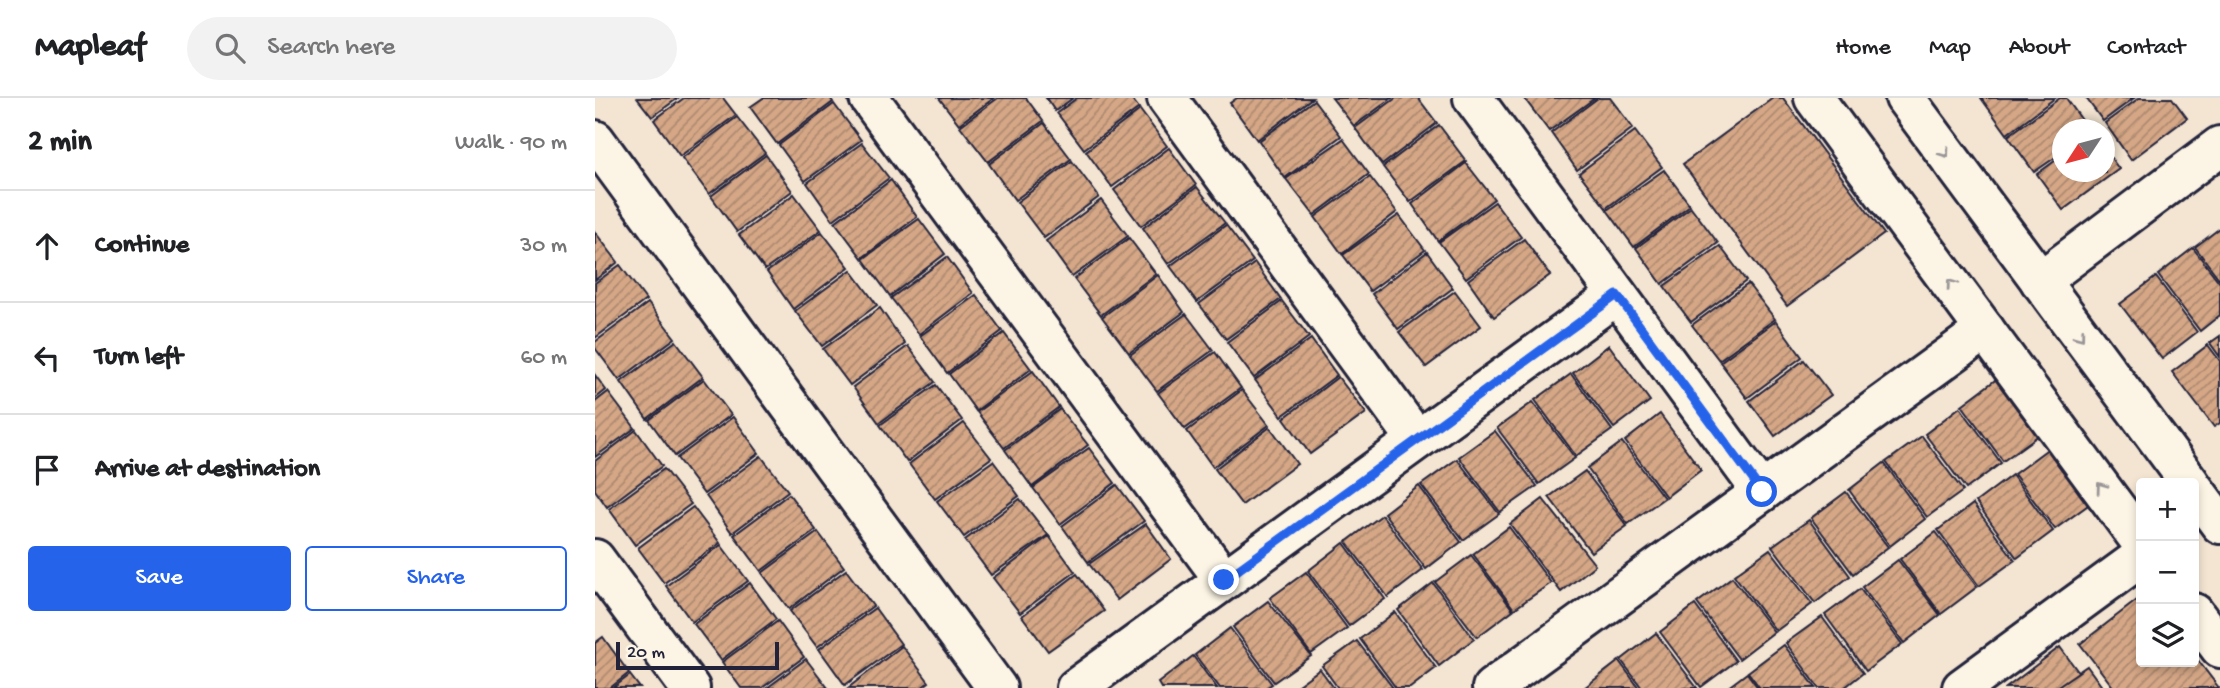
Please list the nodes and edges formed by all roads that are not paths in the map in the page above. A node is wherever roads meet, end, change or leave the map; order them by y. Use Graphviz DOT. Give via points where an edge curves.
graph roads {
  1 [pos="869,98"];
  2 [pos="1167,98"];
  3 [pos="1473,98"];
  4 [pos="1814,98"];
  5 [pos="1905,98"];
  6 [pos="595,141"];
  7 [pos="2220,146"];
  8 [pos="2040,281"];
  9 [pos="1617,295"];
  10 [pos="1985,330"];
  11 [pos="1417,440"];
  12 [pos="1762,492"];
  13 [pos="2204,502"];
  14 [pos="2140,541"];
  15 [pos="595,559"];
  16 [pos="2136,561"];
  17 [pos="1224,580"];
  18 [pos="2199,620"];
  19 [pos="2220,648"];
  20 [pos="690,688"];
  21 [pos="997,688"];
  22 [pos="1076,688"];
  23 [pos="1492,688"];
  24 [pos="1962,688"];
  1 -- 17 [label="street"];
  2 -- 11 [label="street"];
  3 -- 9 [label="street"];
  10 -- 4 [label="street, one-way"];
  5 -- 8 [label="street, one-way"];
  6 -- 21 [label="street"];
  7 -- 8 [label="street"];
  8 -- 13 [label="street, one-way"];
  9 -- 11 [label="street"];
  9 -- 12 [label="street"];
  10 -- 12 [label="street"];
  14 -- 10 [label="street, one-way"];
  11 -- 17 [label="street"];
  12 -- 23 [label="street"];
  15 -- 20 [label="street"];
  16 -- 24 [label="street"];
  17 -- 22 [label="street"];
  18 -- 19 [label="street"];
}
